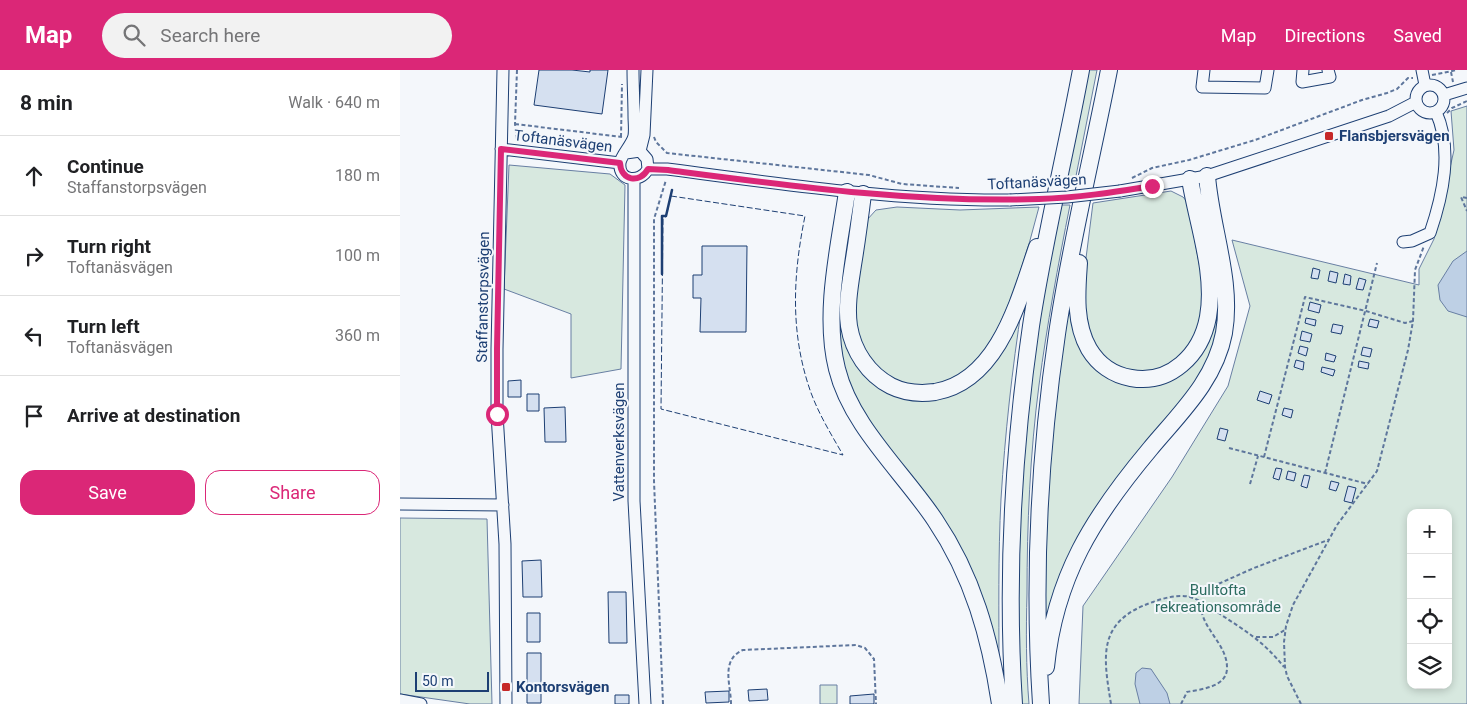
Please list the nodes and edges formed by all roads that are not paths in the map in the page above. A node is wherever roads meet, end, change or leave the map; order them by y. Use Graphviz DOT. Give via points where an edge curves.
graph roads {
  1 [pos="503,70"];
  2 [pos="633,70"];
  3 [pos="647,70"];
  4 [pos="1081,70"];
  5 [pos="1109,70"];
  6 [pos="1204,70"];
  7 [pos="1268,70"];
  8 [pos="1302,70"];
  9 [pos="1328,70"];
  10 [pos="1424,77"];
  11 [pos="1467,88"];
  12 [pos="1444,94"];
  13 [pos="1416,102"];
  14 [pos="1438,116"];
  15 [pos="1099,121"];
  16 [pos="501,149"];
  17 [pos="640,151"];
  18 [pos="626,153"];
  19 [pos="620,163"];
  20 [pos="648,169"];
  21 [pos="1198,178"];
  22 [pos="634,179"];
  23 [pos="855,193"];
  24 [pos="1053,205"];
  25 [pos="1403,242"];
  26 [pos="400,504"];
  27 [pos="503,505"];
  28 [pos="400,700"];
  29 [pos="421,704"];
  30 [pos="506,704"];
  31 [pos="645,704"];
  32 [pos="1000,704"];
  33 [pos="1014,704"];
  34 [pos="1042,704"];
  1 -- 16 [label="street, Staffanstorpsvägen"];
  2 -- 18 [label="street" via="634,135"];
  3 -- 17 [label="street" via="644,135"];
  4 -- 24 [label="highway"];
  5 -- 15 [label="highway"];
  6 -- 7 [label="street" via="1202,87 1265,88"];
  8 -- 9 [label="street" via="1302,82 1330,77"];
  10 -- 12 [label="street"];
  10 -- 13 [label="street"];
  11 -- 12 [label="street"];
  12 -- 14 [label="street" via="1444,104"];
  13 -- 14 [label="street" via="1424,112"];
  13 -- 21 [label="street, Toftanäsvägen" via="1389,116"];
  14 -- 25 [label="street" via="1445,140 1445,162 1430,233"];
  15 -- 21 [label="highway" via="1078,264 1078,313 1089,349 1113,373 1137,379 1161,377 1182,364 1199,344 1210,300"];
  15 -- 34 [label="highway" via="1057,333 1050,389 1039,538 1038,644"];
  16 -- 19 [label="street, Toftanäsvägen"];
  16 -- 27 [label="street, Staffanstorpsvägen" via="497,414"];
  17 -- 18 [label="street"];
  17 -- 20 [label="street" via="647,159"];
  18 -- 19 [label="street"];
  19 -- 22 [label="street" via="624,175"];
  20 -- 22 [label="street" via="642,177"];
  20 -- 23 [label="street, Toftanäsvägen"];
  21 -- 23 [label="street, Toftanäsvägen, bridge" via="1058,198 921,198"];
  21 -- 34 [label="highway" via="1226,290 1226,321 1221,345 1196,394 1110,499 1078,553 1054,618"];
  22 -- 31 [label="street, Vattenverksvägen" via="634,502"];
  23 -- 24 [label="highway" via="848,308 852,338 856,350 874,374 895,388 917,393 955,386 977,370 993,351 1015,310"];
  23 -- 32 [label="highway" via="836,268 832,312 837,370 860,421 927,509 956,554 981,615"];
  24 -- 33 [label="highway" via="1031,326 1015,474 1010,590"];
  26 -- 27 [label="street"];
  27 -- 30 [label="street, Staffanstorpsvägen"];
  28 -- 29 [label="street"];
}
